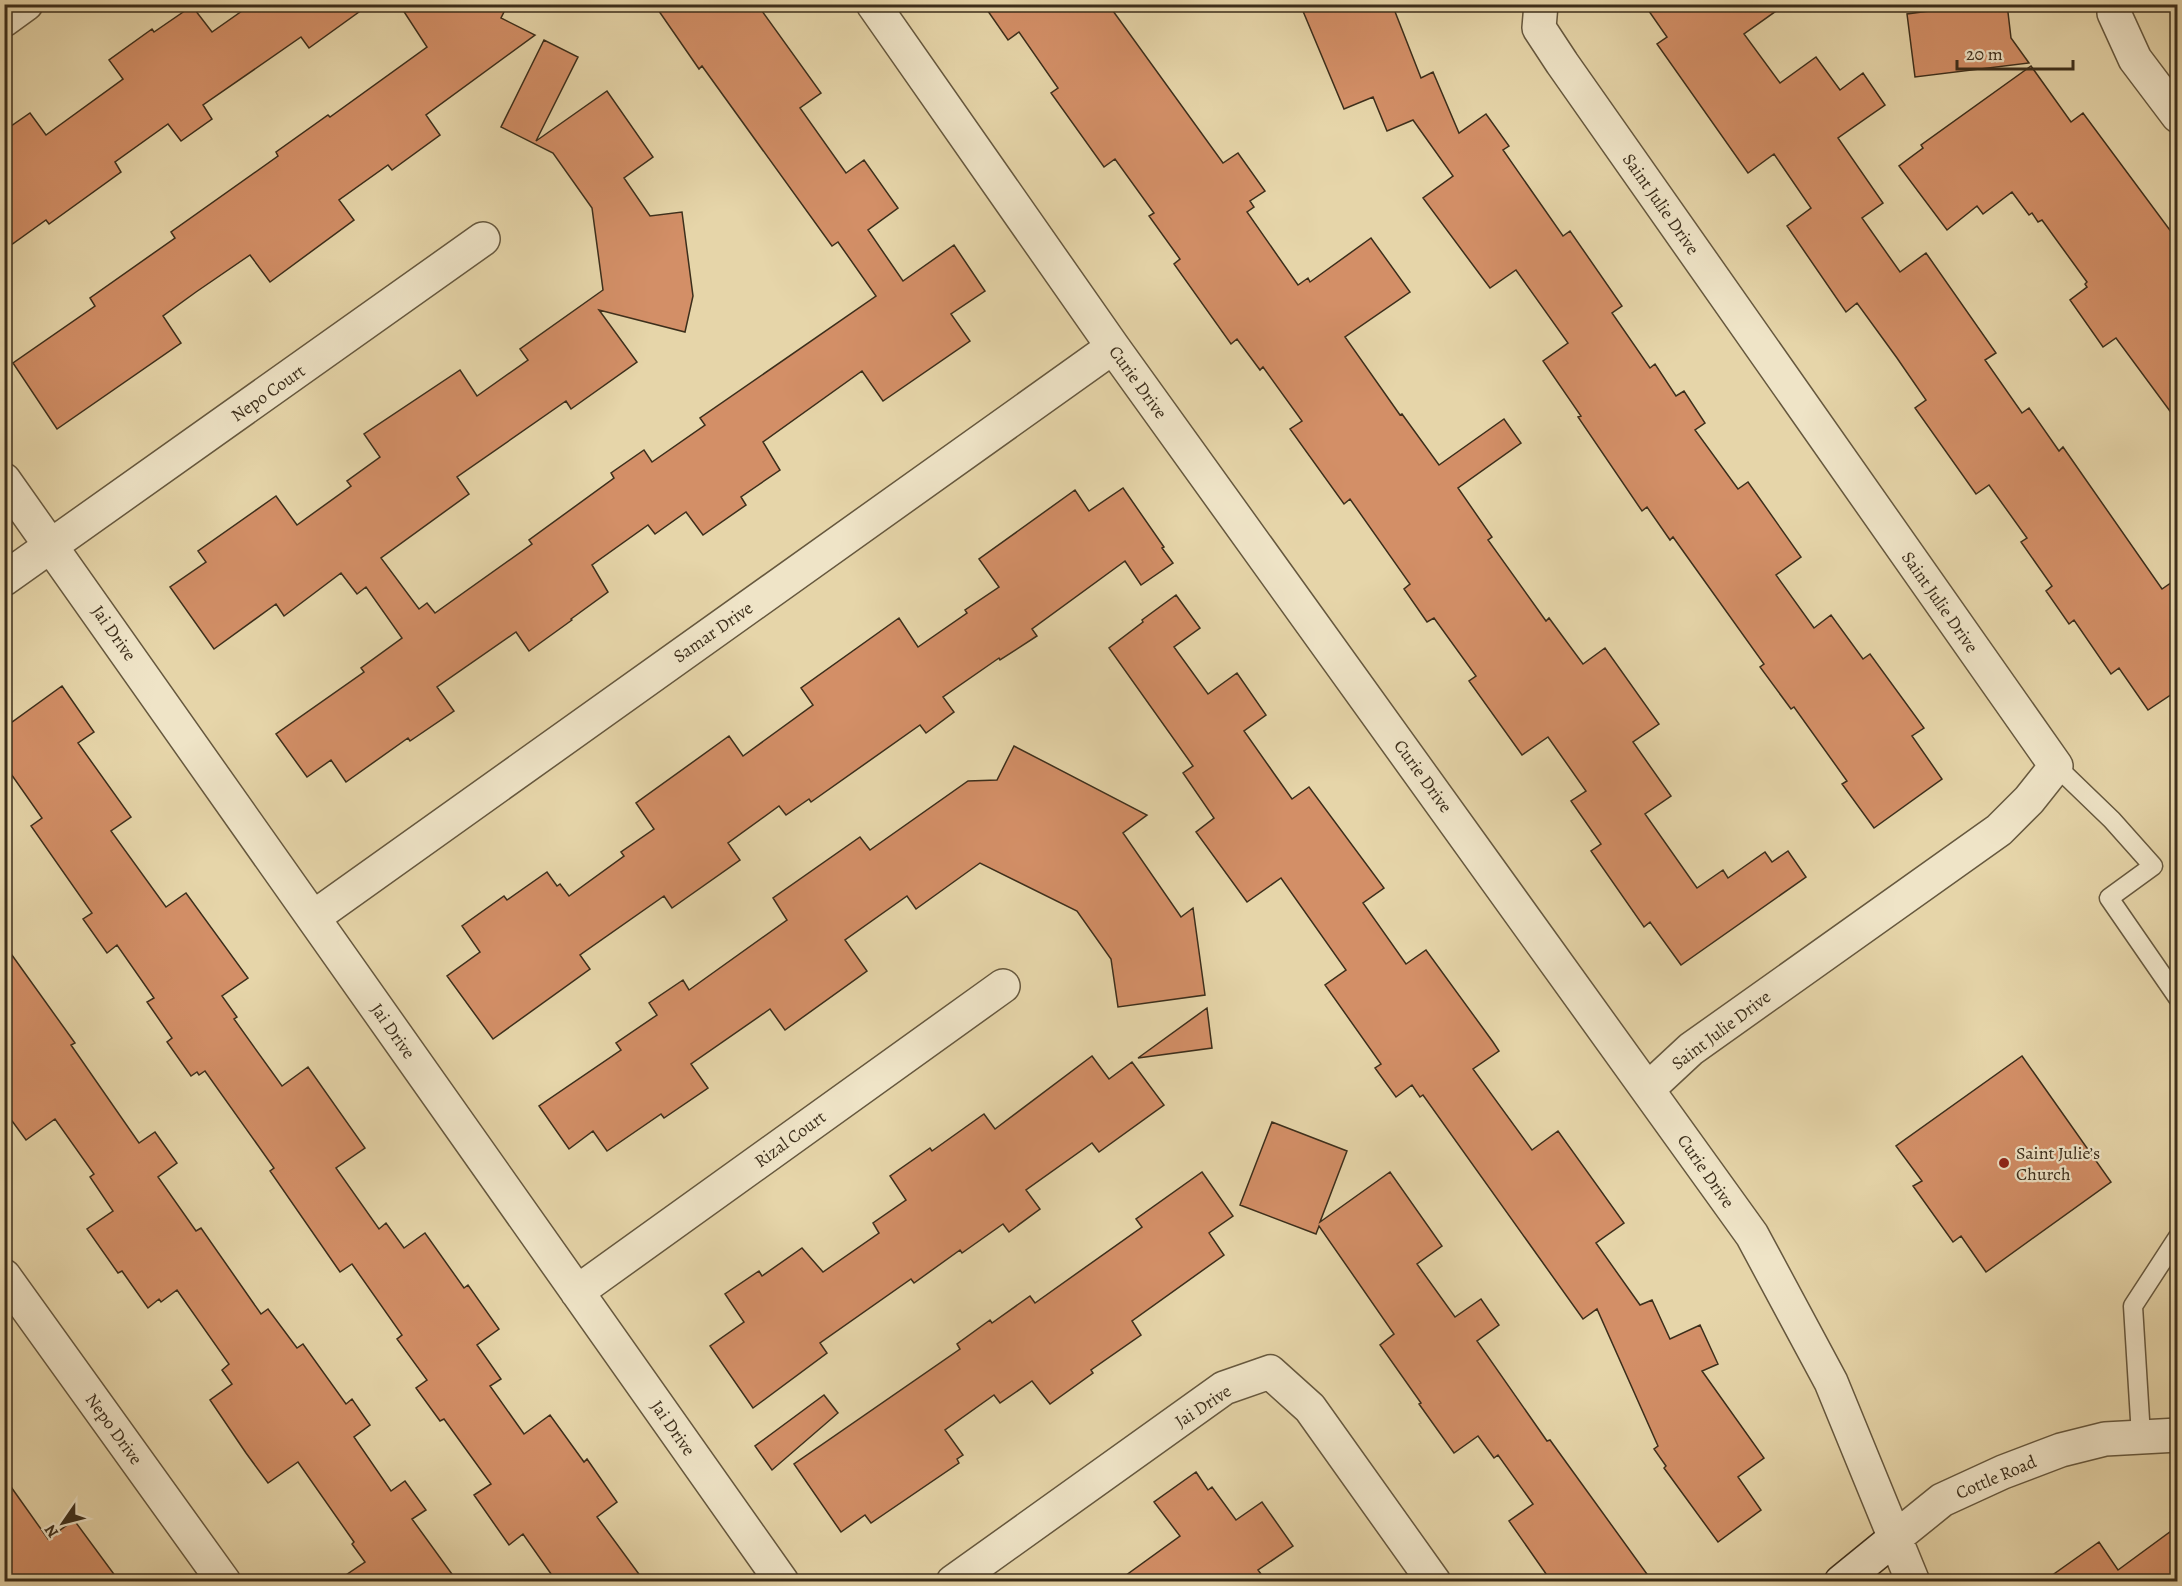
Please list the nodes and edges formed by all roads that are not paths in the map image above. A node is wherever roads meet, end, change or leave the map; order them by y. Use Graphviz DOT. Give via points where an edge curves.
graph roads {
  1 [pos="26,4"];
  2 [pos="873,4"];
  3 [pos="1541,4"];
  4 [pos="2114,13"];
  5 [pos="4,20"];
  6 [pos="2178,116"];
  7 [pos="483,239"];
  8 [pos="1113,347"];
  9 [pos="4,480"];
  10 [pos="52,546"];
  11 [pos="4,579"];
  12 [pos="2056,766"];
  13 [pos="314,917"];
  14 [pos="1003,986"];
  15 [pos="2178,998"];
  16 [pos="1648,1089"];
  17 [pos="2178,1237"];
  18 [pos="4,1276"];
  19 [pos="577,1292"];
  20 [pos="2178,1435"];
  21 [pos="2142,1436"];
  22 [pos="1896,1538"];
  23 [pos="224,1581"];
  24 [pos="782,1581"];
  25 [pos="953,1581"];
  26 [pos="1434,1581"];
  27 [pos="1841,1581"];
  28 [pos="1913,1581"];
  1 -- 5 [label="street"];
  2 -- 8 [label="street, Curie Drive"];
  3 -- 12 [label="street, Saint Julie Drive" via="1539,28 1562,63"];
  4 -- 6 [label="street" via="2135,59"];
  7 -- 10 [label="street, Nepo Court"];
  8 -- 13 [label="street, Samar Drive"];
  8 -- 16 [label="street, Curie Drive"];
  9 -- 10 [label="street, Jai Drive"];
  10 -- 11 [label="street"];
  10 -- 13 [label="street, Jai Drive"];
  12 -- 15 [label="lane" via="2153,866 2109,898"];
  12 -- 16 [label="street, Saint Julie Drive" via="1999,830 1691,1049"];
  13 -- 19 [label="street, Jai Drive"];
  14 -- 19 [label="street, Rizal Court"];
  16 -- 22 [label="street, Curie Drive" via="1752,1235 1831,1382"];
  17 -- 21 [label="lane" via="2133,1306"];
  18 -- 23 [label="street, Nepo Drive"];
  19 -- 24 [label="street, Jai Drive"];
  20 -- 21 [label="street, Cottle Road"];
  21 -- 22 [label="street, Cottle Road" via="2083,1444 2003,1472 1942,1500"];
  22 -- 27 [label="street, Cottle Road"];
  22 -- 28 [label="street, Curie Drive"];
  25 -- 26 [label="street, Jai Drive" via="1224,1388 1270,1372 1310,1408"];
}
